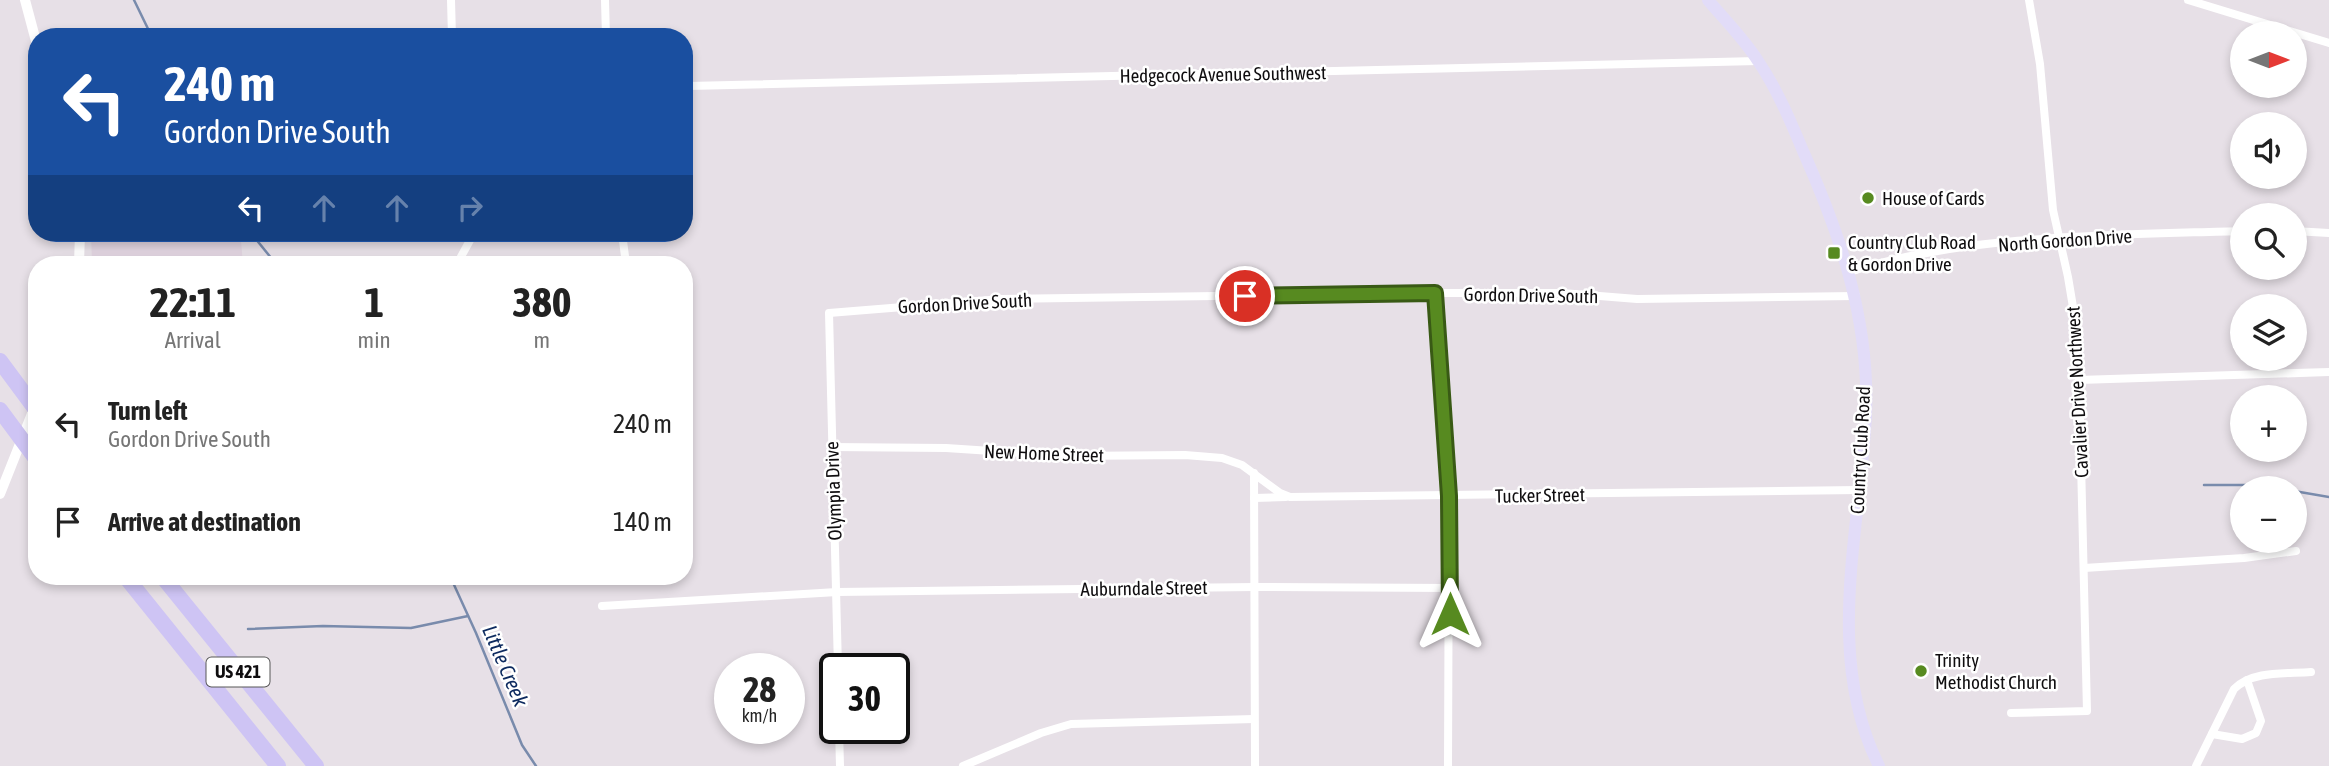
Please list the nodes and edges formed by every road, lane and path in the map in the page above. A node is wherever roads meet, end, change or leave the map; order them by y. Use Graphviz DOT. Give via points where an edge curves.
graph roads {
  1 [pos="24,0"];
  2 [pos="451,0"];
  3 [pos="605,0"];
  4 [pos="1707,0"];
  5 [pos="2029,0"];
  6 [pos="2189,0"];
  7 [pos="32,28"];
  8 [pos="452,28"];
  9 [pos="606,28"];
  10 [pos="2329,43"];
  11 [pos="1758,61"];
  12 [pos="693,86"];
  13 [pos="2230,232"];
  14 [pos="2307,232"];
  15 [pos="2329,233"];
  16 [pos="2060,239"];
  17 [pos="1849,272"];
  18 [pos="1435,293"];
  19 [pos="1856,296"];
  20 [pos="829,313"];
  21 [pos="0,361"];
  22 [pos="2329,372"];
  23 [pos="2079,380"];
  24 [pos="28,399"];
  25 [pos="0,410"];
  26 [pos="28,424"];
  27 [pos="831,447"];
  28 [pos="28,448"];
  29 [pos="1254,473"];
  30 [pos="1859,490"];
  31 [pos="0,494"];
  32 [pos="1449,496"];
  33 [pos="1290,497"];
  34 [pos="1254,498"];
  35 [pos="2280,553"];
  36 [pos="2084,569"];
  37 [pos="132,585"];
  38 [pos="169,585"];
  39 [pos="1255,587"];
  40 [pos="1451,588"];
  41 [pos="837,592"];
  42 [pos="602,606"];
  43 [pos="838,653"];
  44 [pos="2311,672"];
  45 [pos="2247,680"];
  46 [pos="2011,713"];
  47 [pos="1254,719"];
  48 [pos="2212,734"];
  49 [pos="839,744"];
  50 [pos="278,766"];
  51 [pos="316,766"];
  52 [pos="840,766"];
  53 [pos="963,766"];
  54 [pos="1255,766"];
  55 [pos="1448,766"];
  56 [pos="1879,766"];
  57 [pos="2196,766"];
  1 -- 7 [label="street"];
  2 -- 8 [label="street"];
  3 -- 9 [label="street"];
  4 -- 11 [label="main road, Country Club Road"];
  5 -- 16 [label="street, Cavalier Drive Northwest"];
  6 -- 10 [label="street"];
  11 -- 12 [label="street, Hedgecock Avenue Southwest"];
  11 -- 17 [label="main road, Country Club Road" via="1810,165"];
  13 -- 16 [label="street, North Gordon Drive"];
  14 -- 15 [label="street"];
  16 -- 17 [label="street, North Gordon Drive" via="1933,253"];
  16 -- 23 [label="street, Cavalier Drive Northwest" via="2076,317"];
  17 -- 19 [label="main road, Country Club Road"];
  18 -- 19 [label="street, Gordon Drive South" via="1562,293 1637,299"];
  18 -- 20 [label="street, Gordon Drive South" via="991,299"];
  18 -- 32 [label="street"];
  19 -- 30 [label="main road, Country Club Road" via="1866,415"];
  20 -- 27 [label="street, Olympia Drive"];
  21 -- 24 [label="highway"];
  22 -- 23 [label="street"];
  23 -- 36 [label="street, Cavalier Drive Northwest"];
  25 -- 28 [label="highway"];
  26 -- 31 [label="street"];
  27 -- 29 [label="street, New Home Street" via="1069,456 1185,455 1222,458"];
  27 -- 41 [label="street, Olympia Drive"];
  29 -- 33 [label="street"];
  29 -- 34 [label="street"];
  30 -- 32 [label="street, Tucker Street"];
  30 -- 56 [label="main road, Country Club Road" via="1849,653 1864,730"];
  32 -- 33 [label="street, Tucker Street"];
  32 -- 40 [label="street"];
  33 -- 34 [label="street, Tucker Street"];
  34 -- 39 [label="street"];
  35 -- 36 [label="street"];
  36 -- 46 [label="street, Cavalier Drive Northwest" via="2087,711"];
  37 -- 50 [label="highway, US 421"];
  38 -- 51 [label="highway, US 421"];
  39 -- 40 [label="street, Auburndale Street"];
  39 -- 41 [label="street, Auburndale Street"];
  39 -- 47 [label="street"];
  40 -- 55 [label="street"];
  41 -- 42 [label="street, Auburndale Street"];
  41 -- 43 [label="street, Olympia Drive"];
  44 -- 45 [label="street"];
  45 -- 48 [label="street" via="2234,690"];
  45 -- 48 [label="street" via="2261,722 2256,733 2242,739"];
  47 -- 53 [label="street" via="1071,724"];
  47 -- 54 [label="street"];
  48 -- 57 [label="street"];
  49 -- 52 [label="street"];
}
